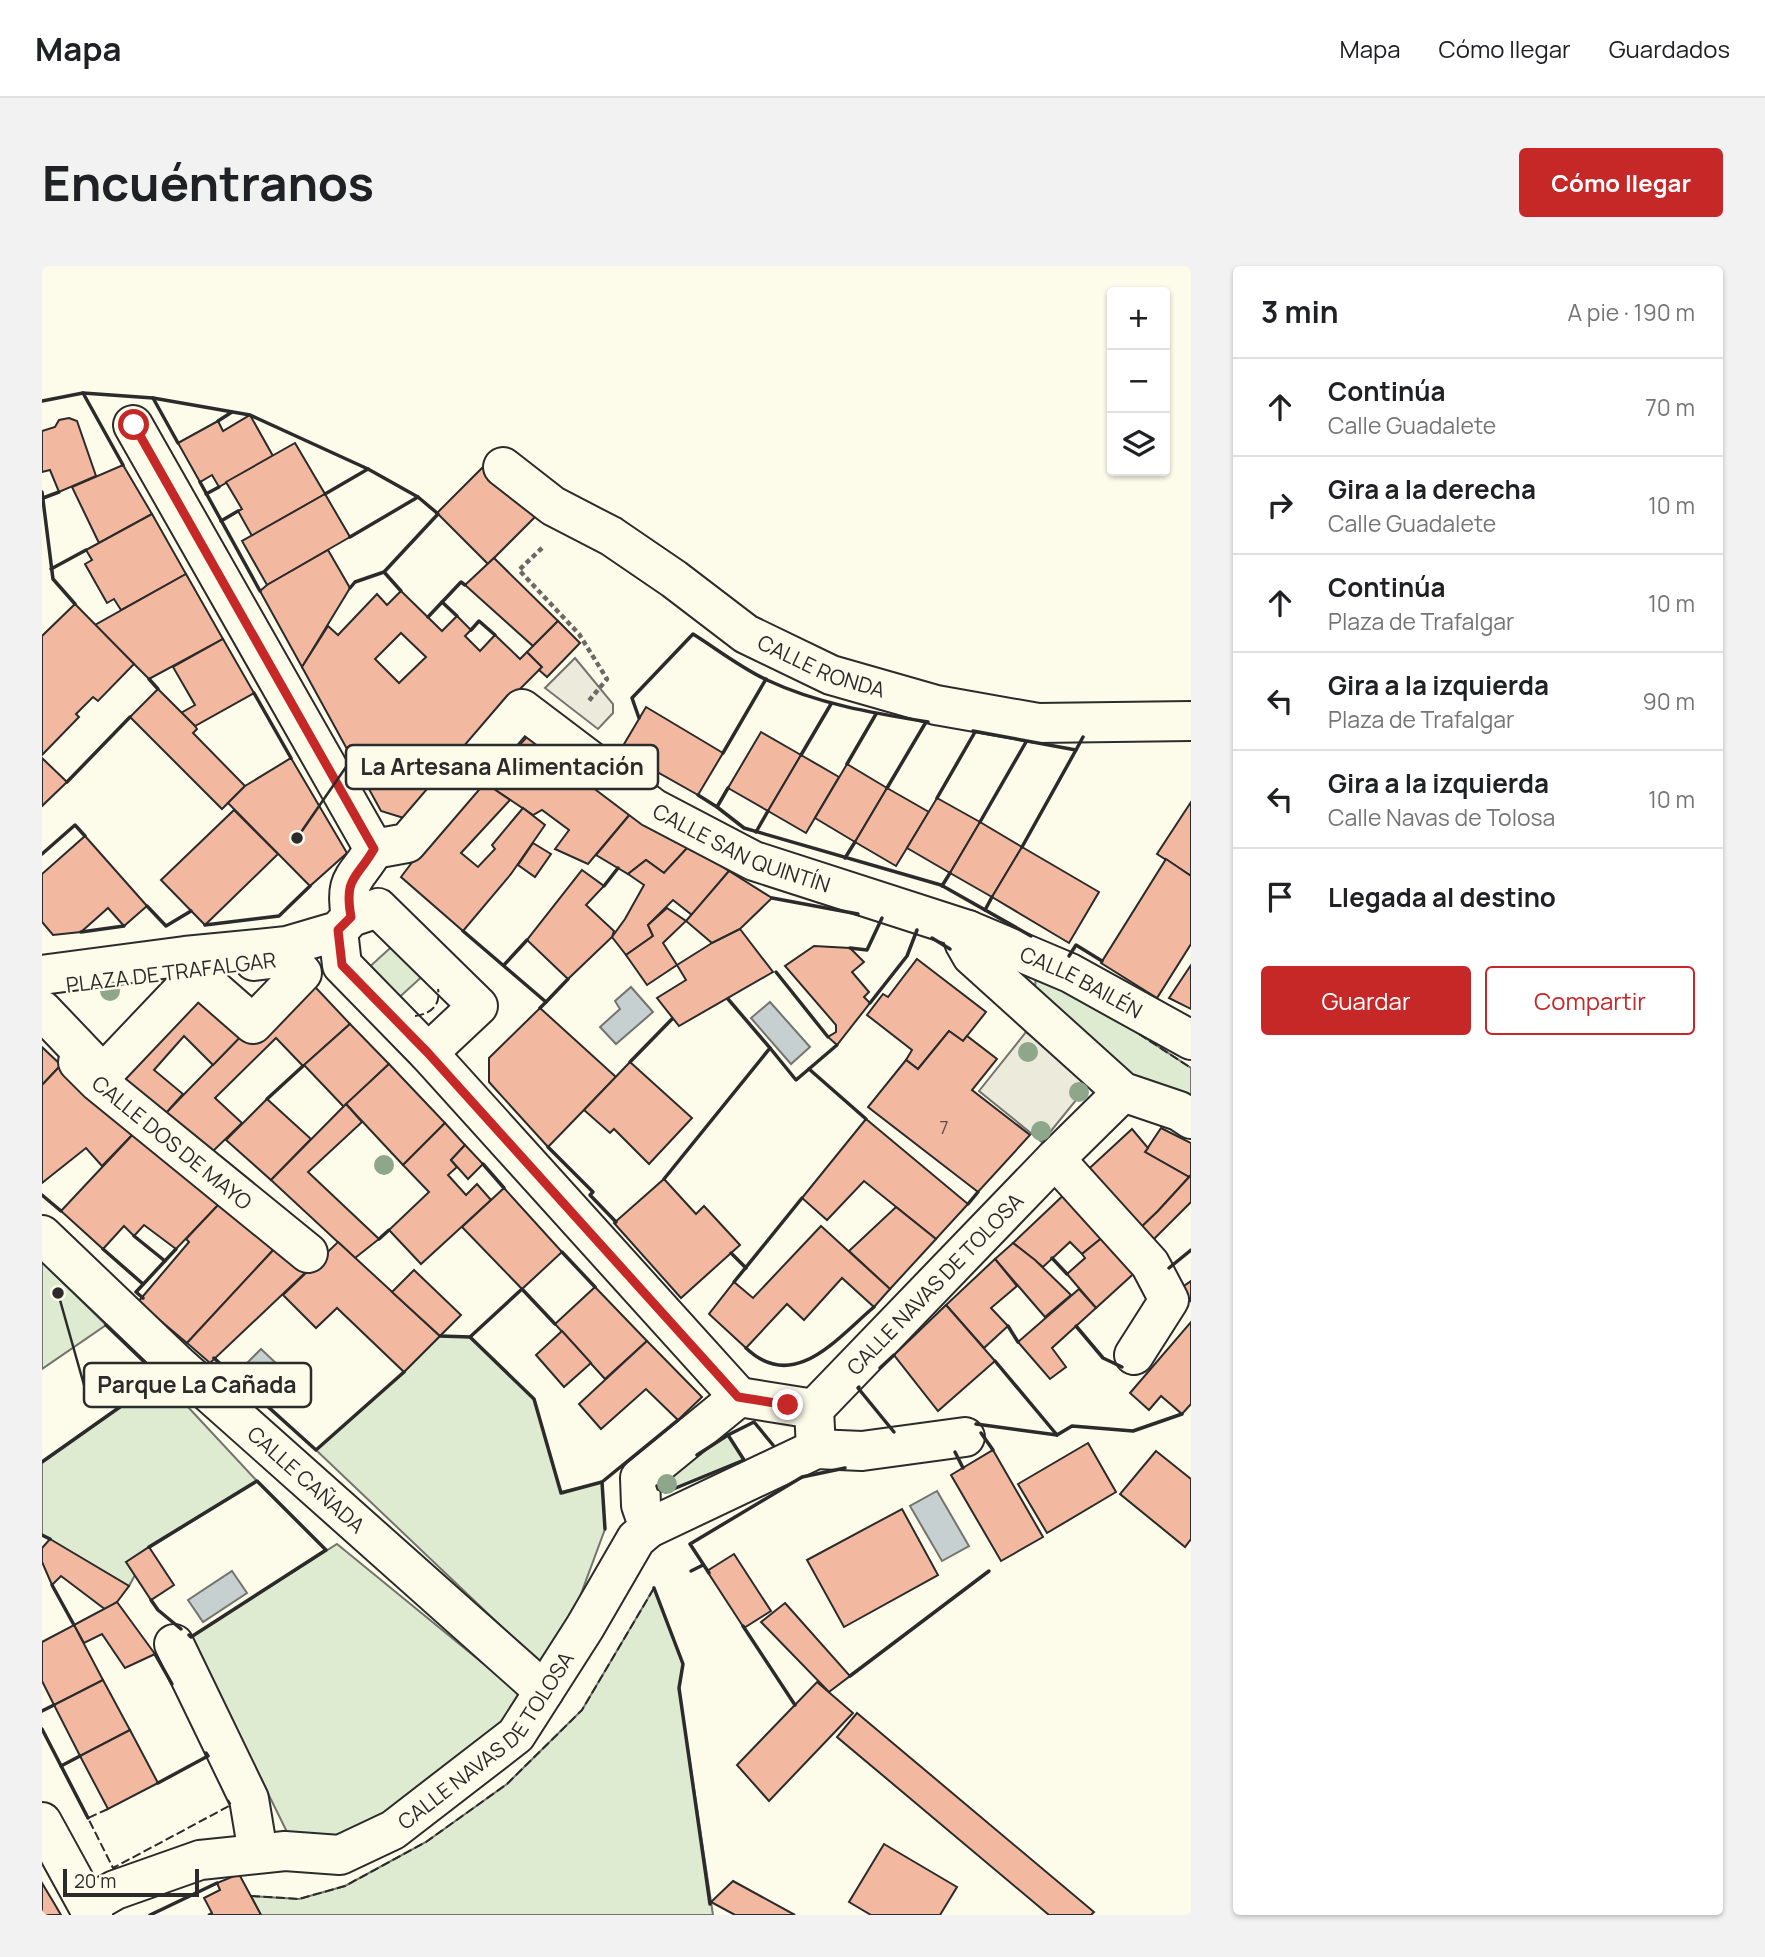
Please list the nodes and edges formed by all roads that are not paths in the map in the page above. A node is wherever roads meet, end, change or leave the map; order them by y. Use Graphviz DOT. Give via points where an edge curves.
graph roads {
  1 [pos="134,425"];
  2 [pos="503,467"];
  3 [pos="1191,721"];
  4 [pos="370,857"];
  5 [pos="352,930"];
  6 [pos="968,930"];
  7 [pos="42,975"];
  8 [pos="42,988"];
  9 [pos="42,1010"];
  10 [pos="42,1027"];
  11 [pos="1191,1040"];
  12 [pos="428,1053"];
  13 [pos="1123,1092"];
  14 [pos="1191,1119"];
  15 [pos="1055,1159"];
  16 [pos="42,1235"];
  17 [pos="308,1253"];
  18 [pos="1134,1355"];
  19 [pos="738,1397"];
  20 [pos="814,1409"];
  21 [pos="965,1437"];
  22 [pos="816,1449"];
  23 [pos="649,1528"];
  24 [pos="174,1644"];
  25 [pos="544,1692"];
  26 [pos="42,1822"];
  27 [pos="258,1853"];
  28 [pos="91,1910"];
  1 -- 4 [label="street"];
  2 -- 3 [label="street, CALLE RONDA" via="553,506 632,550 746,634 831,675 936,705 1038,723"];
  4 -- 5 [label="street"];
  4 -- 6 [label="street, CALLE SAN QUINTÍN" via="407,843 522,709 653,808 754,861"];
  5 -- 7 [label="street" via="287,946"];
  5 -- 12 [label="street"];
  5 -- 12 [label="street" via="478,1006"];
  6 -- 11 [label="street, CALLE BAILÉN" via="1070,973"];
  6 -- 13 [label="street" via="964,942 972,956"];
  8 -- 9 [label="street, PLAZA DE TRAFALGAR" via="286,957 302,973 253,1024 197,975 103,1074"];
  10 -- 17 [label="street, CALLE DOS DE MAYO" via="98,1082"];
  12 -- 19 [label="street"];
  13 -- 14 [label="street"];
  13 -- 15 [label="street, CALLE NAVAS DE TOLOSA"];
  15 -- 18 [label="street" via="1150,1264 1169,1300"];
  15 -- 20 [label="street, CALLE NAVAS DE TOLOSA"];
  16 -- 25 [label="street, CALLE CAÑADA" via="178,1364"];
  19 -- 20 [label="street"];
  19 -- 23 [label="street" via="639,1478"];
  20 -- 22 [label="street"];
  21 -- 22 [label="street" via="862,1451"];
  22 -- 23 [label="street, CALLE NAVAS DE TOLOSA"];
  23 -- 25 [label="street, CALLE NAVAS DE TOLOSA" via="636,1539"];
  24 -- 27 [label="street" via="249,1799"];
  25 -- 27 [label="street, CALLE NAVAS DE TOLOSA" via="516,1735 393,1830 340,1855"];
  26 -- 28 [label="street"];
  27 -- 28 [label="street, CALLE NAVAS DE TOLOSA" via="200,1860 115,1890"];
}
